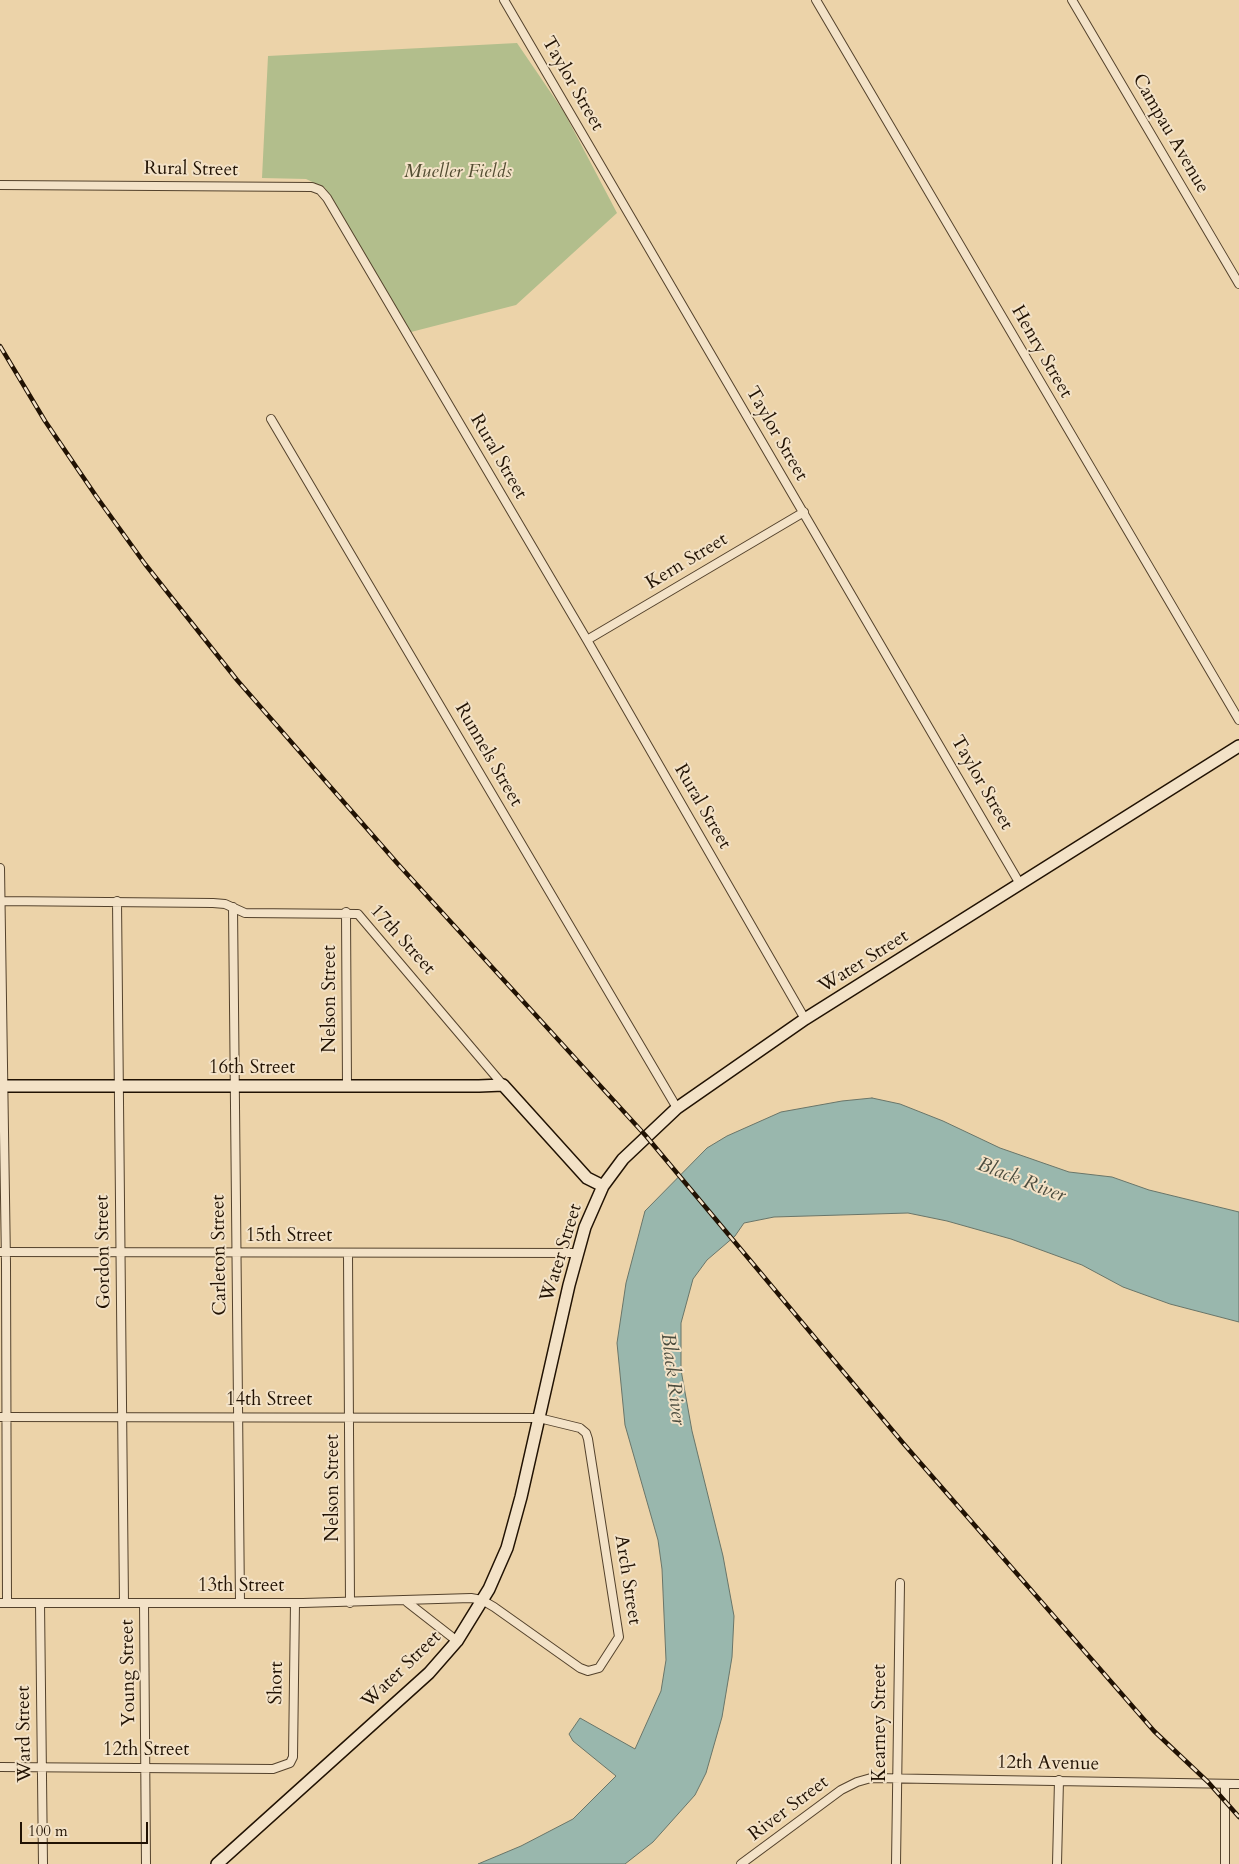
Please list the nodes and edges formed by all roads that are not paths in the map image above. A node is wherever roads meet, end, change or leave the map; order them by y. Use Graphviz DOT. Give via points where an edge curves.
graph roads {
  1 [pos="504,0"];
  2 [pos="816,0"];
  3 [pos="1072,0"];
  4 [pos="0,185"];
  5 [pos="1239,284"];
  6 [pos="271,419"];
  7 [pos="804,512"];
  8 [pos="587,640"];
  9 [pos="1239,720"];
  10 [pos="1239,746"];
  11 [pos="0,868"];
  12 [pos="1020,884"];
  13 [pos="1,901"];
  14 [pos="117,901"];
  15 [pos="233,907"];
  16 [pos="346,912"];
  17 [pos="805,1020"];
  18 [pos="503,1084"];
  19 [pos="2,1086"];
  20 [pos="120,1086"];
  21 [pos="348,1086"];
  22 [pos="235,1087"];
  23 [pos="677,1108"];
  24 [pos="603,1186"];
  25 [pos="3,1252"];
  26 [pos="121,1252"];
  27 [pos="577,1252"];
  28 [pos="237,1253"];
  29 [pos="348,1254"];
  30 [pos="3,1416"];
  31 [pos="122,1417"];
  32 [pos="238,1417"];
  33 [pos="350,1418"];
  34 [pos="539,1418"];
  35 [pos="900,1583"];
  36 [pos="482,1600"];
  37 [pos="124,1602"];
  38 [pos="350,1602"];
  39 [pos="407,1602"];
  40 [pos="4,1603"];
  41 [pos="144,1603"];
  42 [pos="240,1603"];
  43 [pos="295,1603"];
  44 [pos="40,1604"];
  45 [pos="457,1641"];
  46 [pos="290,1763"];
  47 [pos="0,1767"];
  48 [pos="42,1767"];
  49 [pos="146,1767"];
  50 [pos="897,1778"];
  51 [pos="1059,1780"];
  52 [pos="857,1782"];
  53 [pos="1225,1784"];
  54 [pos="1239,1784"];
  55 [pos="42,1864"];
  56 [pos="146,1864"];
  57 [pos="217,1864"];
  58 [pos="742,1864"];
  59 [pos="896,1864"];
  60 [pos="1057,1864"];
  61 [pos="1225,1864"];
  1 -- 7 [label="street, Taylor Street"];
  2 -- 9 [label="street, Henry Street"];
  3 -- 5 [label="street, Campau Avenue"];
  4 -- 8 [label="street, Rural Street" via="312,187 320,190"];
  6 -- 23 [label="street, Runnels Street"];
  7 -- 8 [label="street, Kern Street"];
  7 -- 12 [label="street, Taylor Street"];
  8 -- 17 [label="street, Rural Street"];
  10 -- 12 [label="street, Water Street"];
  11 -- 13 [label="street"];
  12 -- 17 [label="street, Water Street"];
  13 -- 14 [label="street, 17th Street"];
  13 -- 19 [label="street"];
  14 -- 15 [label="street, 17th Street" via="213,902"];
  14 -- 20 [label="street, Gordon Street"];
  15 -- 16 [label="street, 17th Street" via="245,913"];
  15 -- 22 [label="street, Carleton Street"];
  16 -- 18 [label="street, 17th Street" via="363,918"];
  16 -- 21 [label="street, Nelson Street"];
  17 -- 23 [label="street, Water Street"];
  18 -- 21 [label="street, 16th Street"];
  18 -- 24 [label="street, 17th Street" via="587,1178"];
  19 -- 20 [label="street, 16th Street"];
  19 -- 25 [label="street"];
  20 -- 22 [label="street, 16th Street"];
  20 -- 26 [label="street, Gordon Street"];
  21 -- 22 [label="street, 16th Street"];
  22 -- 28 [label="street, Carleton Street"];
  23 -- 24 [label="street, Water Street" via="623,1160"];
  24 -- 27 [label="street, Water Street" via="584,1227"];
  25 -- 26 [label="street, 15th Street"];
  25 -- 30 [label="street"];
  26 -- 28 [label="street, 15th Street"];
  26 -- 31 [label="street, Gordon Street"];
  27 -- 29 [label="street, 15th Street"];
  27 -- 34 [label="street, Water Street"];
  28 -- 29 [label="street, 15th Street"];
  28 -- 32 [label="street, Carleton Street"];
  29 -- 33 [label="street, Nelson Street"];
  30 -- 31 [label="street, 14th Street"];
  30 -- 40 [label="street"];
  31 -- 32 [label="street, 14th Street"];
  31 -- 37 [label="street, Gordon Street"];
  32 -- 33 [label="street, 14th Street"];
  32 -- 42 [label="street, Carleton Street"];
  33 -- 34 [label="street, 14th Street"];
  33 -- 38 [label="street, Nelson Street"];
  34 -- 36 [label="street, Water Street" via="507,1548"];
  34 -- 36 [label="street, Arch Street" via="586,1432 618,1641 599,1668 584,1671"];
  35 -- 50 [label="street, Kearney Street"];
  36 -- 39 [label="street, 13th Street"];
  36 -- 45 [label="street, Water Street"];
  37 -- 41 [label="street, 13th Street"];
  37 -- 44 [label="street, 13th Street"];
  38 -- 39 [label="street, 13th Street"];
  38 -- 43 [label="street, 13th Street"];
  39 -- 45 [label="street"];
  40 -- 44 [label="street, 13th Street"];
  41 -- 42 [label="street, 13th Street"];
  41 -- 49 [label="street, Young Street"];
  42 -- 43 [label="street, 13th Street"];
  43 -- 46 [label="street, Short" via="293,1757"];
  44 -- 48 [label="street, Ward Street"];
  45 -- 57 [label="street, Water Street" via="429,1673"];
  46 -- 49 [label="street, 12th Street" via="272,1769"];
  47 -- 48 [label="street, 12th Street"];
  48 -- 49 [label="street, 12th Street"];
  48 -- 55 [label="street, Ward Street"];
  49 -- 56 [label="street, Young Street"];
  50 -- 51 [label="street, 12th Avenue"];
  50 -- 52 [label="street, 12th Avenue" via="871,1778"];
  50 -- 59 [label="street, Kearney Street"];
  51 -- 53 [label="street, 12th Avenue"];
  51 -- 60 [label="street"];
  52 -- 58 [label="street, River Street" via="841,1790"];
  53 -- 54 [label="street, 12th Avenue"];
  53 -- 61 [label="street"];
}
